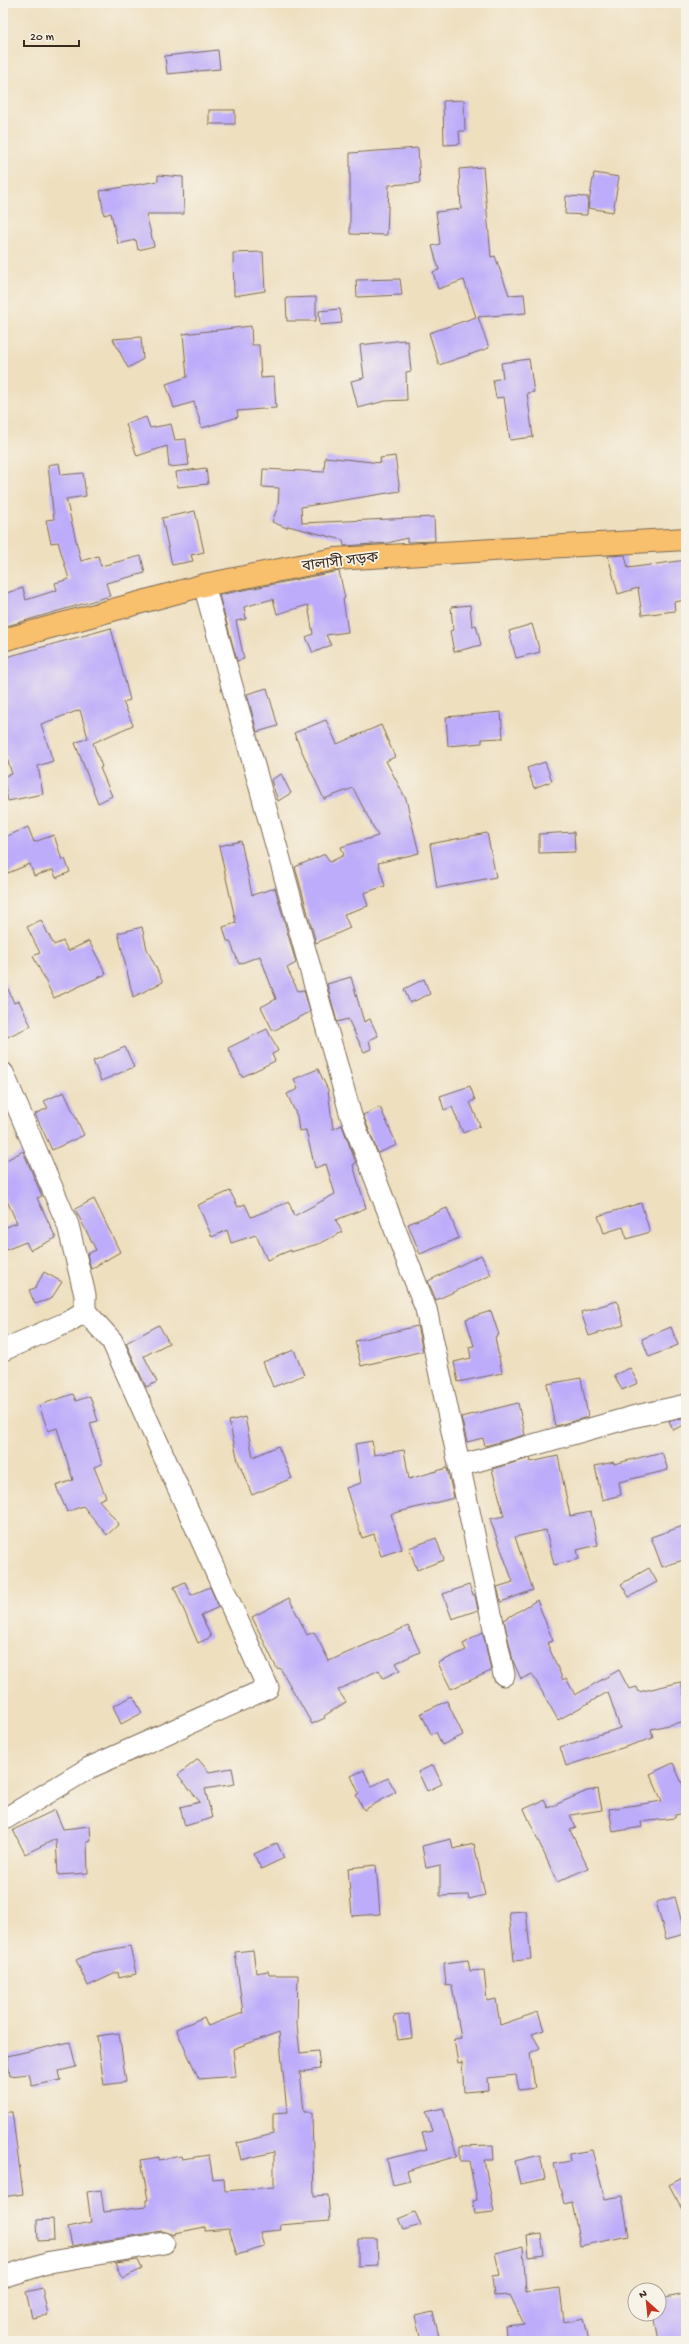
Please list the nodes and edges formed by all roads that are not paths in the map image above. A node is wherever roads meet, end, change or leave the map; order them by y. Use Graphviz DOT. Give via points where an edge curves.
graph roads {
  1 [pos="686,539"];
  2 [pos="204,585"];
  3 [pos="3,640"];
  4 [pos="3,1073"];
  5 [pos="85,1311"];
  6 [pos="3,1350"];
  7 [pos="686,1405"];
  8 [pos="459,1466"];
  9 [pos="504,1675"];
  10 [pos="3,1820"];
  11 [pos="164,2243"];
  12 [pos="3,2277"];
  1 -- 2 [label="main road, বালাসী সড়ক" via="335,559"];
  2 -- 3 [label="main road, বালাসী সড়ক"];
  2 -- 8 [label="street" via="351,1116 376,1173 426,1309"];
  4 -- 5 [label="street" via="68,1225 85,1295"];
  5 -- 6 [label="street" via="68,1322"];
  5 -- 10 [label="street" via="112,1341 268,1688 89,1768"];
  7 -- 8 [label="street" via="632,1417"];
  8 -- 9 [label="street"];
  11 -- 12 [label="street" via="50,2262"];
}
